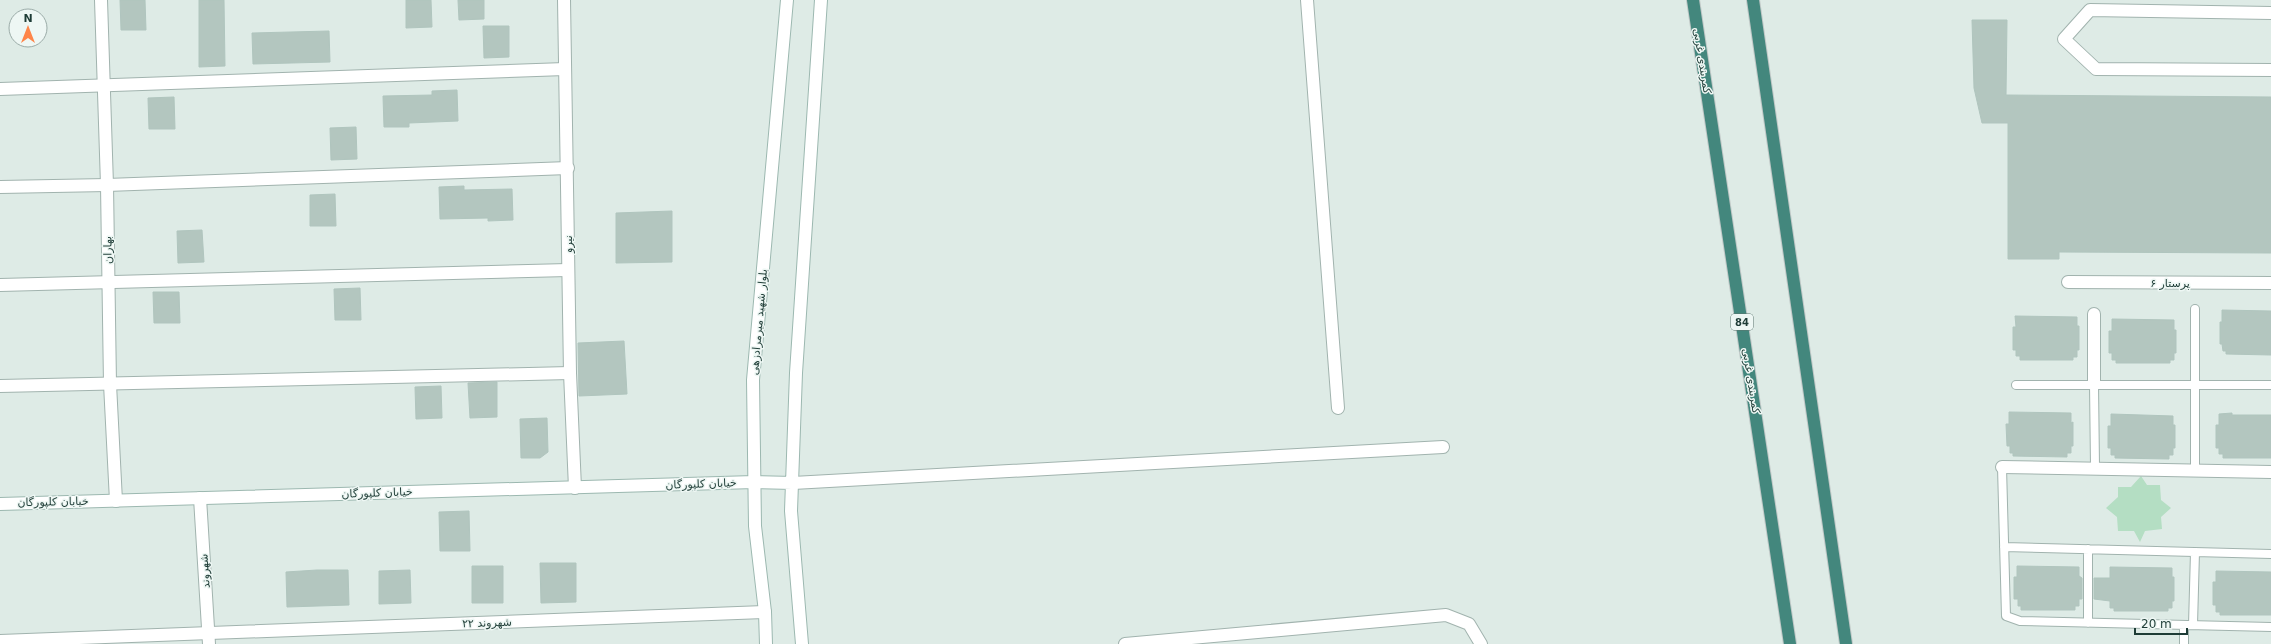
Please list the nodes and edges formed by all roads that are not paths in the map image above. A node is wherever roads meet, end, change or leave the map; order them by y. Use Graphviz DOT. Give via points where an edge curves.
graph roads {
  1 [pos="101,0"];
  2 [pos="564,0"];
  3 [pos="787,0"];
  4 [pos="821,0"];
  5 [pos="1307,0"];
  6 [pos="1692,0"];
  7 [pos="1753,0"];
  8 [pos="2271,13"];
  9 [pos="565,69"];
  10 [pos="2271,70"];
  11 [pos="103,86"];
  12 [pos="0,89"];
  13 [pos="568,168"];
  14 [pos="107,185"];
  15 [pos="0,187"];
  16 [pos="568,270"];
  17 [pos="2068,282"];
  18 [pos="109,283"];
  19 [pos="2271,283"];
  20 [pos="0,285"];
  21 [pos="2195,309"];
  22 [pos="2094,314"];
  23 [pos="570,373"];
  24 [pos="110,384"];
  25 [pos="2094,384"];
  26 [pos="2016,385"];
  27 [pos="2197,385"];
  28 [pos="0,386"];
  29 [pos="2271,386"];
  30 [pos="1338,408"];
  31 [pos="1444,447"];
  32 [pos="2002,466"];
  33 [pos="2095,467"];
  34 [pos="2195,470"];
  35 [pos="2271,472"];
  36 [pos="754,482"];
  37 [pos="793,484"];
  38 [pos="574,488"];
  39 [pos="200,498"];
  40 [pos="116,501"];
  41 [pos="0,504"];
  42 [pos="2004,547"];
  43 [pos="2088,549"];
  44 [pos="2195,552"];
  45 [pos="2271,554"];
  46 [pos="765,612"];
  47 [pos="2088,623"];
  48 [pos="2184,625"];
  49 [pos="2193,625"];
  50 [pos="2271,627"];
  51 [pos="209,638"];
  52 [pos="0,641"];
  53 [pos="766,644"];
  54 [pos="802,644"];
  55 [pos="1125,644"];
  56 [pos="1481,644"];
  57 [pos="1790,644"];
  58 [pos="1846,644"];
  59 [pos="2184,644"];
  1 -- 11 [label="street, بهاران"];
  2 -- 9 [label="street, نیرو"];
  3 -- 36 [label="street, بلوار شهید میرمرادزهی" via="753,380"];
  4 -- 37 [label="street" via="796,373"];
  5 -- 30 [label="street"];
  6 -- 57 [label="highway, کمربندی غربی / 84"];
  7 -- 58 [label="highway"];
  8 -- 10 [label="street" via="2090,10 2064,39 2096,69"];
  9 -- 11 [label="street"];
  9 -- 13 [label="street, نیرو"];
  11 -- 12 [label="street"];
  11 -- 14 [label="street, بهاران"];
  13 -- 14 [label="street"];
  13 -- 16 [label="street, نیرو"];
  14 -- 15 [label="street"];
  14 -- 18 [label="street, بهاران"];
  16 -- 18 [label="street"];
  16 -- 23 [label="street, نیرو"];
  17 -- 19 [label="street, پرستار ۶"];
  18 -- 20 [label="street"];
  18 -- 24 [label="street, بهاران"];
  21 -- 27 [label="lane"];
  22 -- 25 [label="street"];
  23 -- 24 [label="street"];
  23 -- 38 [label="street, نیرو"];
  24 -- 28 [label="street"];
  24 -- 40 [label="street, بهاران"];
  25 -- 26 [label="lane"];
  25 -- 27 [label="lane"];
  25 -- 33 [label="lane"];
  27 -- 29 [label="lane"];
  27 -- 34 [label="lane"];
  31 -- 37 [label="street, خیابان کلپورگان"];
  32 -- 33 [label="street"];
  32 -- 42 [label="lane"];
  33 -- 34 [label="street"];
  34 -- 35 [label="street"];
  36 -- 37 [label="street, خیابان کلپورگان"];
  36 -- 38 [label="street, خیابان کلپورگان"];
  36 -- 46 [label="street, بلوار شهید میرمرادزهی" via="755,526"];
  37 -- 54 [label="street" via="791,510"];
  38 -- 39 [label="street, خیابان کلپورگان"];
  39 -- 40 [label="street, خیابان کلپورگان"];
  39 -- 51 [label="street, شهروند"];
  40 -- 41 [label="street, خیابان کلپورگان"];
  42 -- 43 [label="lane"];
  42 -- 47 [label="lane" via="2006,616 2020,621"];
  43 -- 44 [label="lane"];
  43 -- 47 [label="lane"];
  44 -- 45 [label="lane"];
  44 -- 49 [label="lane"];
  46 -- 51 [label="street, شهروند ۲۲"];
  46 -- 53 [label="street, بلوار شهید میرمرادزهی"];
  47 -- 48 [label="lane"];
  48 -- 49 [label="lane"];
  48 -- 59 [label="lane"];
  49 -- 50 [label="lane"];
  51 -- 52 [label="street, شهروند ۲۲"];
  55 -- 56 [label="street" via="1446,615 1469,624"];
}
